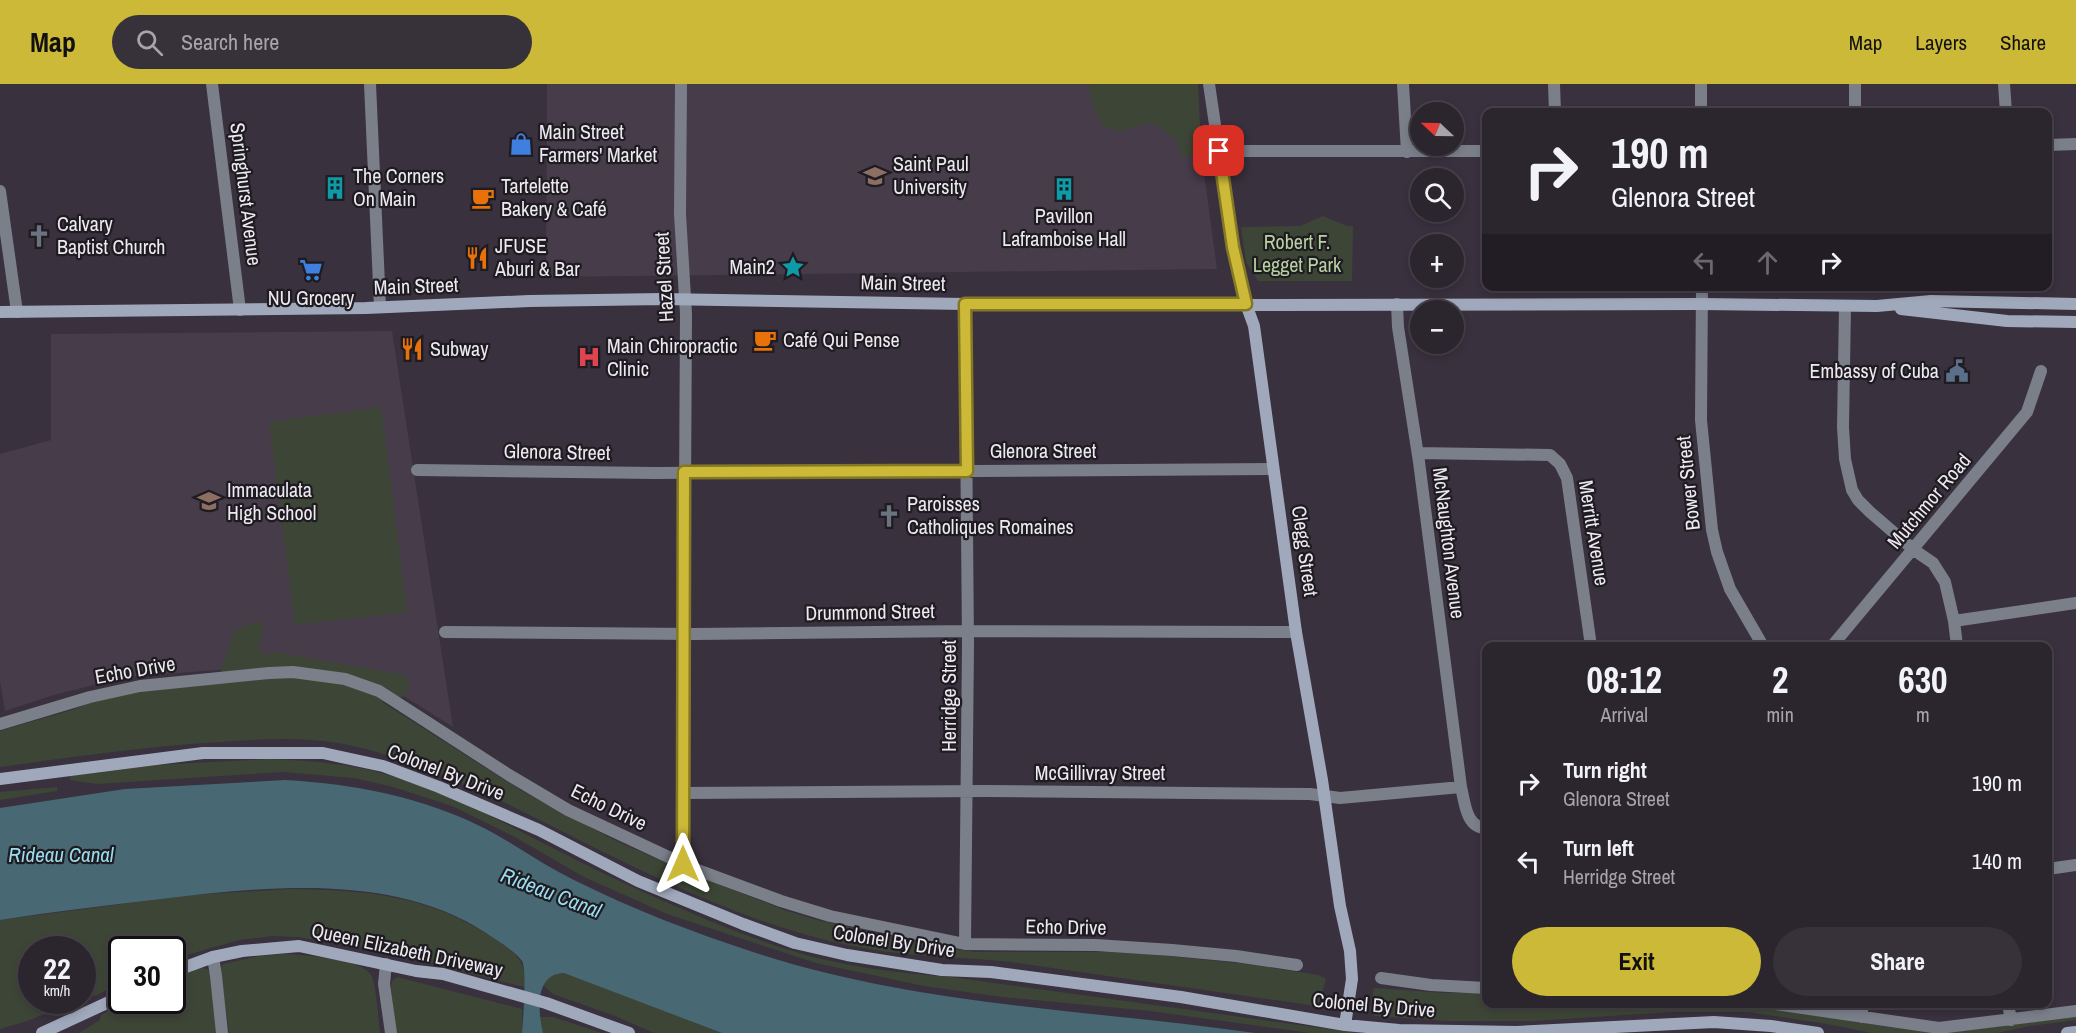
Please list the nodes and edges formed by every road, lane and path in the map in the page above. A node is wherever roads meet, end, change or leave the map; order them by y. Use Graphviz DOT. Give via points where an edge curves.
graph roads {
  1 [pos="212,84"];
  2 [pos="370,84"];
  3 [pos="681,84"];
  4 [pos="1209,84"];
  5 [pos="1403,84"];
  6 [pos="1554,84"];
  7 [pos="1701,84"];
  8 [pos="1855,84"];
  9 [pos="2004,84"];
  10 [pos="1555,108"];
  11 [pos="1701,108"];
  12 [pos="1855,108"];
  13 [pos="2006,108"];
  14 [pos="2076,144"];
  15 [pos="2052,145"];
  16 [pos="1219,151"];
  17 [pos="1482,151"];
  18 [pos="1407,152"];
  19 [pos="0,190"];
  20 [pos="1702,291"];
  21 [pos="685,299"];
  22 [pos="965,304"];
  23 [pos="1246,304"];
  24 [pos="1397,304"];
  25 [pos="1702,304"];
  26 [pos="2076,304"];
  27 [pos="1845,306"];
  28 [pos="1877,306"];
  29 [pos="380,307"];
  30 [pos="240,310"];
  31 [pos="0,312"];
  32 [pos="17,312"];
  33 [pos="2076,322"];
  34 [pos="2041,371"];
  35 [pos="1418,453"];
  36 [pos="1273,469"];
  37 [pos="417,471"];
  38 [pos="967,471"];
  39 [pos="684,472"];
  40 [pos="1914,549"];
  41 [pos="2076,603"];
  42 [pos="1954,621"];
  43 [pos="968,631"];
  44 [pos="445,632"];
  45 [pos="1296,632"];
  46 [pos="683,634"];
  47 [pos="1590,642"];
  48 [pos="1761,642"];
  49 [pos="1835,642"];
  50 [pos="1957,642"];
  51 [pos="2,723"];
  52 [pos="0,778"];
  53 [pos="1461,787"];
  54 [pos="968,792"];
  55 [pos="683,793"];
  56 [pos="1323,795"];
  57 [pos="1482,828"];
  58 [pos="683,864"];
  59 [pos="2076,866"];
  60 [pos="2052,869"];
  61 [pos="965,944"];
  62 [pos="213,957"];
  63 [pos="386,964"];
  64 [pos="1297,965"];
  65 [pos="186,967"];
  66 [pos="1381,978"];
  67 [pos="1482,988"];
  68 [pos="108,1004"];
  69 [pos="1801,1008"];
  70 [pos="1862,1008"];
  71 [pos="2009,1008"];
  72 [pos="2076,1011"];
  73 [pos="1861,1017"];
  74 [pos="2011,1020"];
  75 [pos="1345,1025"];
  76 [pos="61,1029"];
  77 [pos="2076,1032"];
  78 [pos="42,1033"];
  79 [pos="222,1033"];
  80 [pos="391,1033"];
  81 [pos="629,1033"];
  82 [pos="1818,1033"];
  83 [pos="2067,1033"];
  1 -- 30 [label="street, Springhurst Avenue"];
  2 -- 29 [label="street"];
  3 -- 21 [label="street, Hazel Street" via="680,214"];
  4 -- 16 [label="street, Clegg Street"];
  5 -- 18 [label="street"];
  6 -- 10 [label="street"];
  7 -- 11 [label="street"];
  8 -- 12 [label="street"];
  9 -- 13 [label="street"];
  14 -- 15 [label="street"];
  16 -- 18 [label="street"];
  16 -- 23 [label="street, Clegg Street"];
  17 -- 18 [label="street"];
  19 -- 32 [label="street"];
  20 -- 25 [label="street, Bower Street"];
  21 -- 22 [label="main road, Main Street"];
  21 -- 29 [label="main road, Main Street"];
  21 -- 39 [label="street, Hazel Street"];
  22 -- 23 [label="main road, Main Street"];
  22 -- 38 [label="street, Herridge Street"];
  23 -- 24 [label="main road, Main Street"];
  23 -- 36 [label="main road, Clegg Street" via="1254,326"];
  24 -- 25 [label="main road, Main Street"];
  24 -- 35 [label="street, McNaughton Avenue"];
  25 -- 27 [label="main road, Main Street"];
  25 -- 48 [label="street, Bower Street" via="1701,420 1712,530 1730,589"];
  26 -- 28 [label="main road, Main Street" via="1931,301"];
  27 -- 28 [label="main road, Main Street"];
  27 -- 40 [label="street" via="1843,427 1852,490 1858,500"];
  28 -- 33 [label="main road, Main Street" via="2007,321"];
  29 -- 30 [label="main road, Main Street"];
  30 -- 32 [label="main road, Main Street"];
  31 -- 32 [label="main road, Main Street"];
  34 -- 40 [label="street, Mutchmor Road" via="2027,412"];
  35 -- 47 [label="street, Merritt Avenue" via="1550,455 1560,464 1567,478"];
  35 -- 53 [label="street, McNaughton Avenue"];
  36 -- 38 [label="street, Glenora Street"];
  36 -- 45 [label="main road, Clegg Street"];
  37 -- 39 [label="street, Glenora Street"];
  38 -- 39 [label="street, Glenora Street"];
  38 -- 43 [label="street, Herridge Street"];
  39 -- 46 [label="street, Hazel Street"];
  40 -- 42 [label="street" via="1933,563 1945,582"];
  40 -- 49 [label="street, Mutchmor Road"];
  41 -- 42 [label="street"];
  42 -- 50 [label="street"];
  43 -- 45 [label="street, Drummond Street"];
  43 -- 46 [label="street, Drummond Street"];
  43 -- 54 [label="street, Herridge Street"];
  44 -- 46 [label="street, Drummond Street"];
  45 -- 56 [label="main road, Clegg Street"];
  46 -- 55 [label="street, Hazel Street"];
  51 -- 58 [label="street, Echo Drive" via="150,685 277,672 345,679 379,691 568,810"];
  52 -- 75 [label="main road, Colonel By Drive" via="203,753 323,753 383,766 439,787 539,830 638,881 795,943 848,956 1181,997"];
  53 -- 56 [label="street, McGillivray Street" via="1340,798"];
  53 -- 57 [label="street" via="1470,822"];
  54 -- 55 [label="street, McGillivray Street"];
  54 -- 56 [label="street, McGillivray Street"];
  54 -- 61 [label="street, Herridge Street"];
  55 -- 58 [label="street, Hazel Street"];
  56 -- 75 [label="main road, Clegg Street" via="1352,966"];
  58 -- 61 [label="street, Echo Drive" via="781,902 830,916"];
  59 -- 60 [label="street"];
  61 -- 64 [label="street, Echo Drive" via="1096,945"];
  62 -- 63 [label="main road, Queen Elizabeth Driveway" via="299,946"];
  62 -- 65 [label="main road, Queen Elizabeth Driveway"];
  62 -- 79 [label="street"];
  63 -- 80 [label="street" via="384,984"];
  63 -- 81 [label="main road, Queen Elizabeth Driveway" via="443,974 546,1002"];
  66 -- 67 [label="street" via="1431,986"];
  68 -- 76 [label="main road"];
  69 -- 73 [label="street"];
  70 -- 73 [label="street"];
  71 -- 74 [label="street"];
  72 -- 74 [label="street"];
  73 -- 74 [label="street" via="1939,1028"];
  75 -- 82 [label="main road, Colonel By Drive" via="1516,1032 1714,1022"];
  76 -- 78 [label="main road"];
  77 -- 83 [label="main road"];
}
